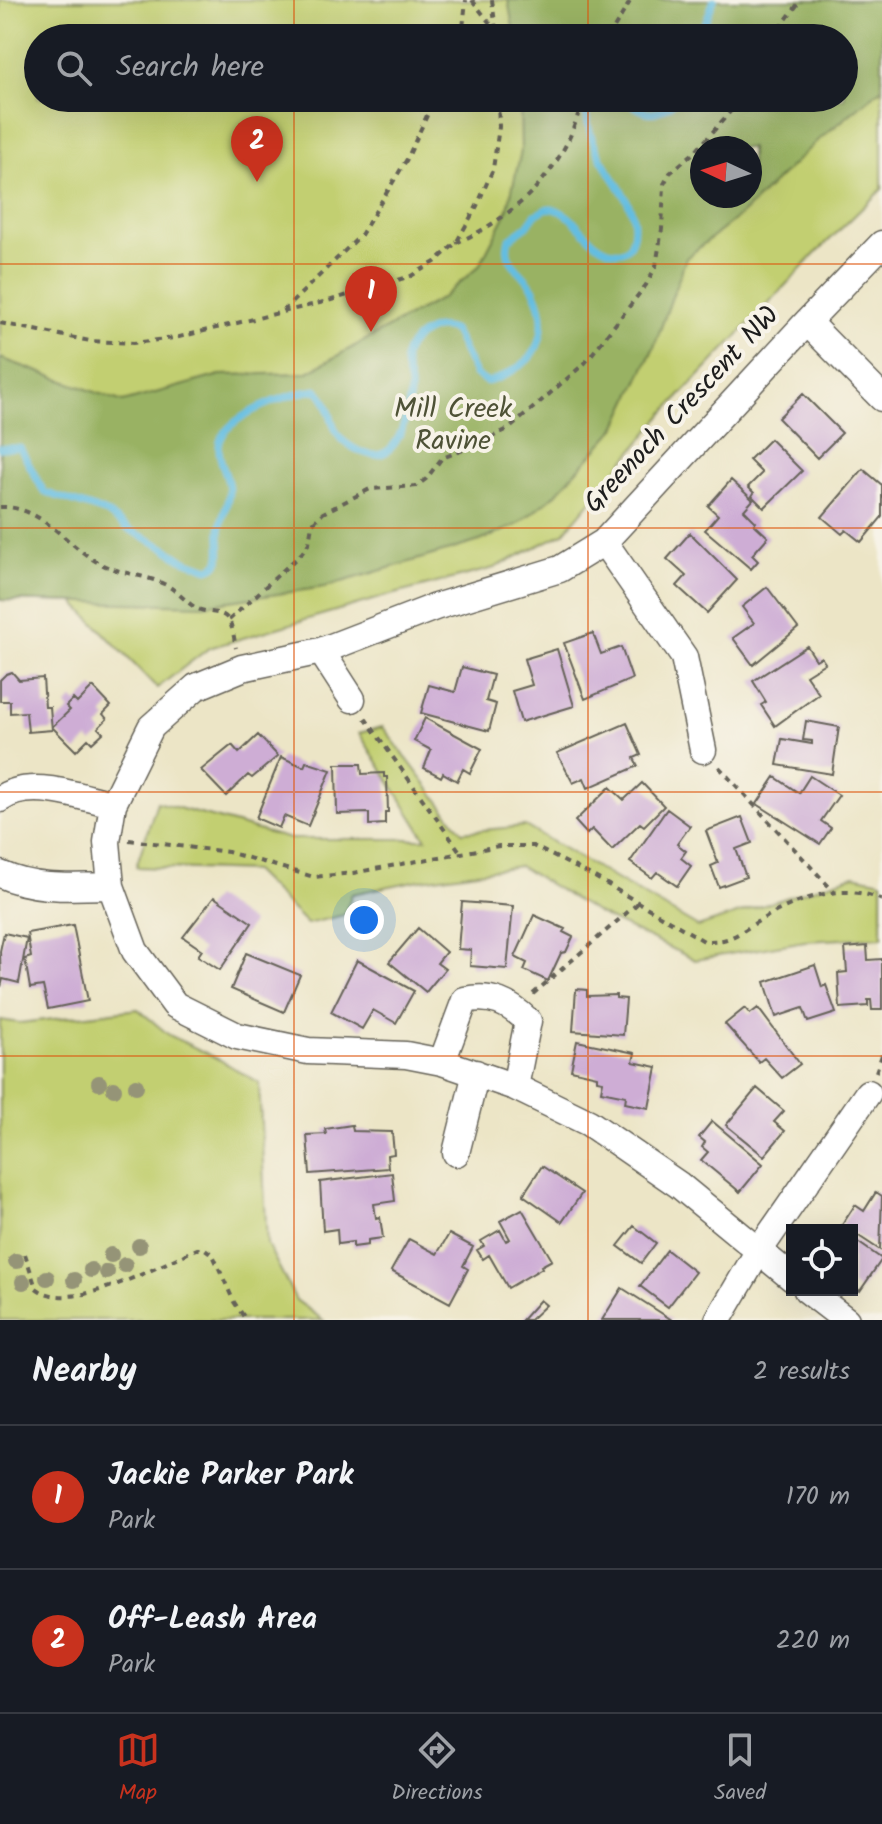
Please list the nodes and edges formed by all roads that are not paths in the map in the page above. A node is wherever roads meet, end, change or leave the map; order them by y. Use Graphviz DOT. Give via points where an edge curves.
graph roads {
  1 [pos="882,244"];
  2 [pos="807,322"];
  3 [pos="882,398"];
  4 [pos="604,542"];
  5 [pos="321,651"];
  6 [pos="352,699"];
  7 [pos="703,750"];
  8 [pos="0,799"];
  9 [pos="113,804"];
  10 [pos="0,874"];
  11 [pos="111,886"];
  12 [pos="442,1062"];
  13 [pos="476,1073"];
  14 [pos="515,1087"];
  15 [pos="868,1093"];
  16 [pos="456,1153"];
  17 [pos="758,1252"];
  18 [pos="786,1273"];
  19 [pos="815,1296"];
  20 [pos="718,1320"];
  21 [pos="846,1320"];
  1 -- 2 [label="street, Greenoch Crescent NW"];
  2 -- 3 [label="street, Greenoch Crescent NW"];
  2 -- 4 [label="street, Greenoch Crescent NW"];
  4 -- 5 [label="street, Greenoch Crescent NW" via="560,569 435,607"];
  4 -- 7 [label="street, Greenoch Crescent NW" via="684,657"];
  5 -- 6 [label="street"];
  5 -- 9 [label="street, Greenoch Crescent NW" via="242,668 196,687 151,727"];
  8 -- 9 [label="street" via="12,790 51,790"];
  9 -- 11 [label="street, Greenoch Crescent NW" via="107,842"];
  10 -- 11 [label="street" via="21,884"];
  11 -- 12 [label="street, Greenoch Crescent NW" via="135,951 175,1005 237,1036 279,1045"];
  12 -- 13 [label="street, Greenoch Crescent NW"];
  12 -- 14 [label="street" via="465,1000 502,1001 528,1021"];
  13 -- 14 [label="street, Greenoch Crescent NW"];
  13 -- 16 [label="street"];
  14 -- 17 [label="street, Greenoch Crescent NW" via="602,1131 679,1185"];
  15 -- 17 [label="street"];
  17 -- 18 [label="street, Greenoch Crescent NW"];
  17 -- 20 [label="street"];
  19 -- 21 [label="street"];
}
